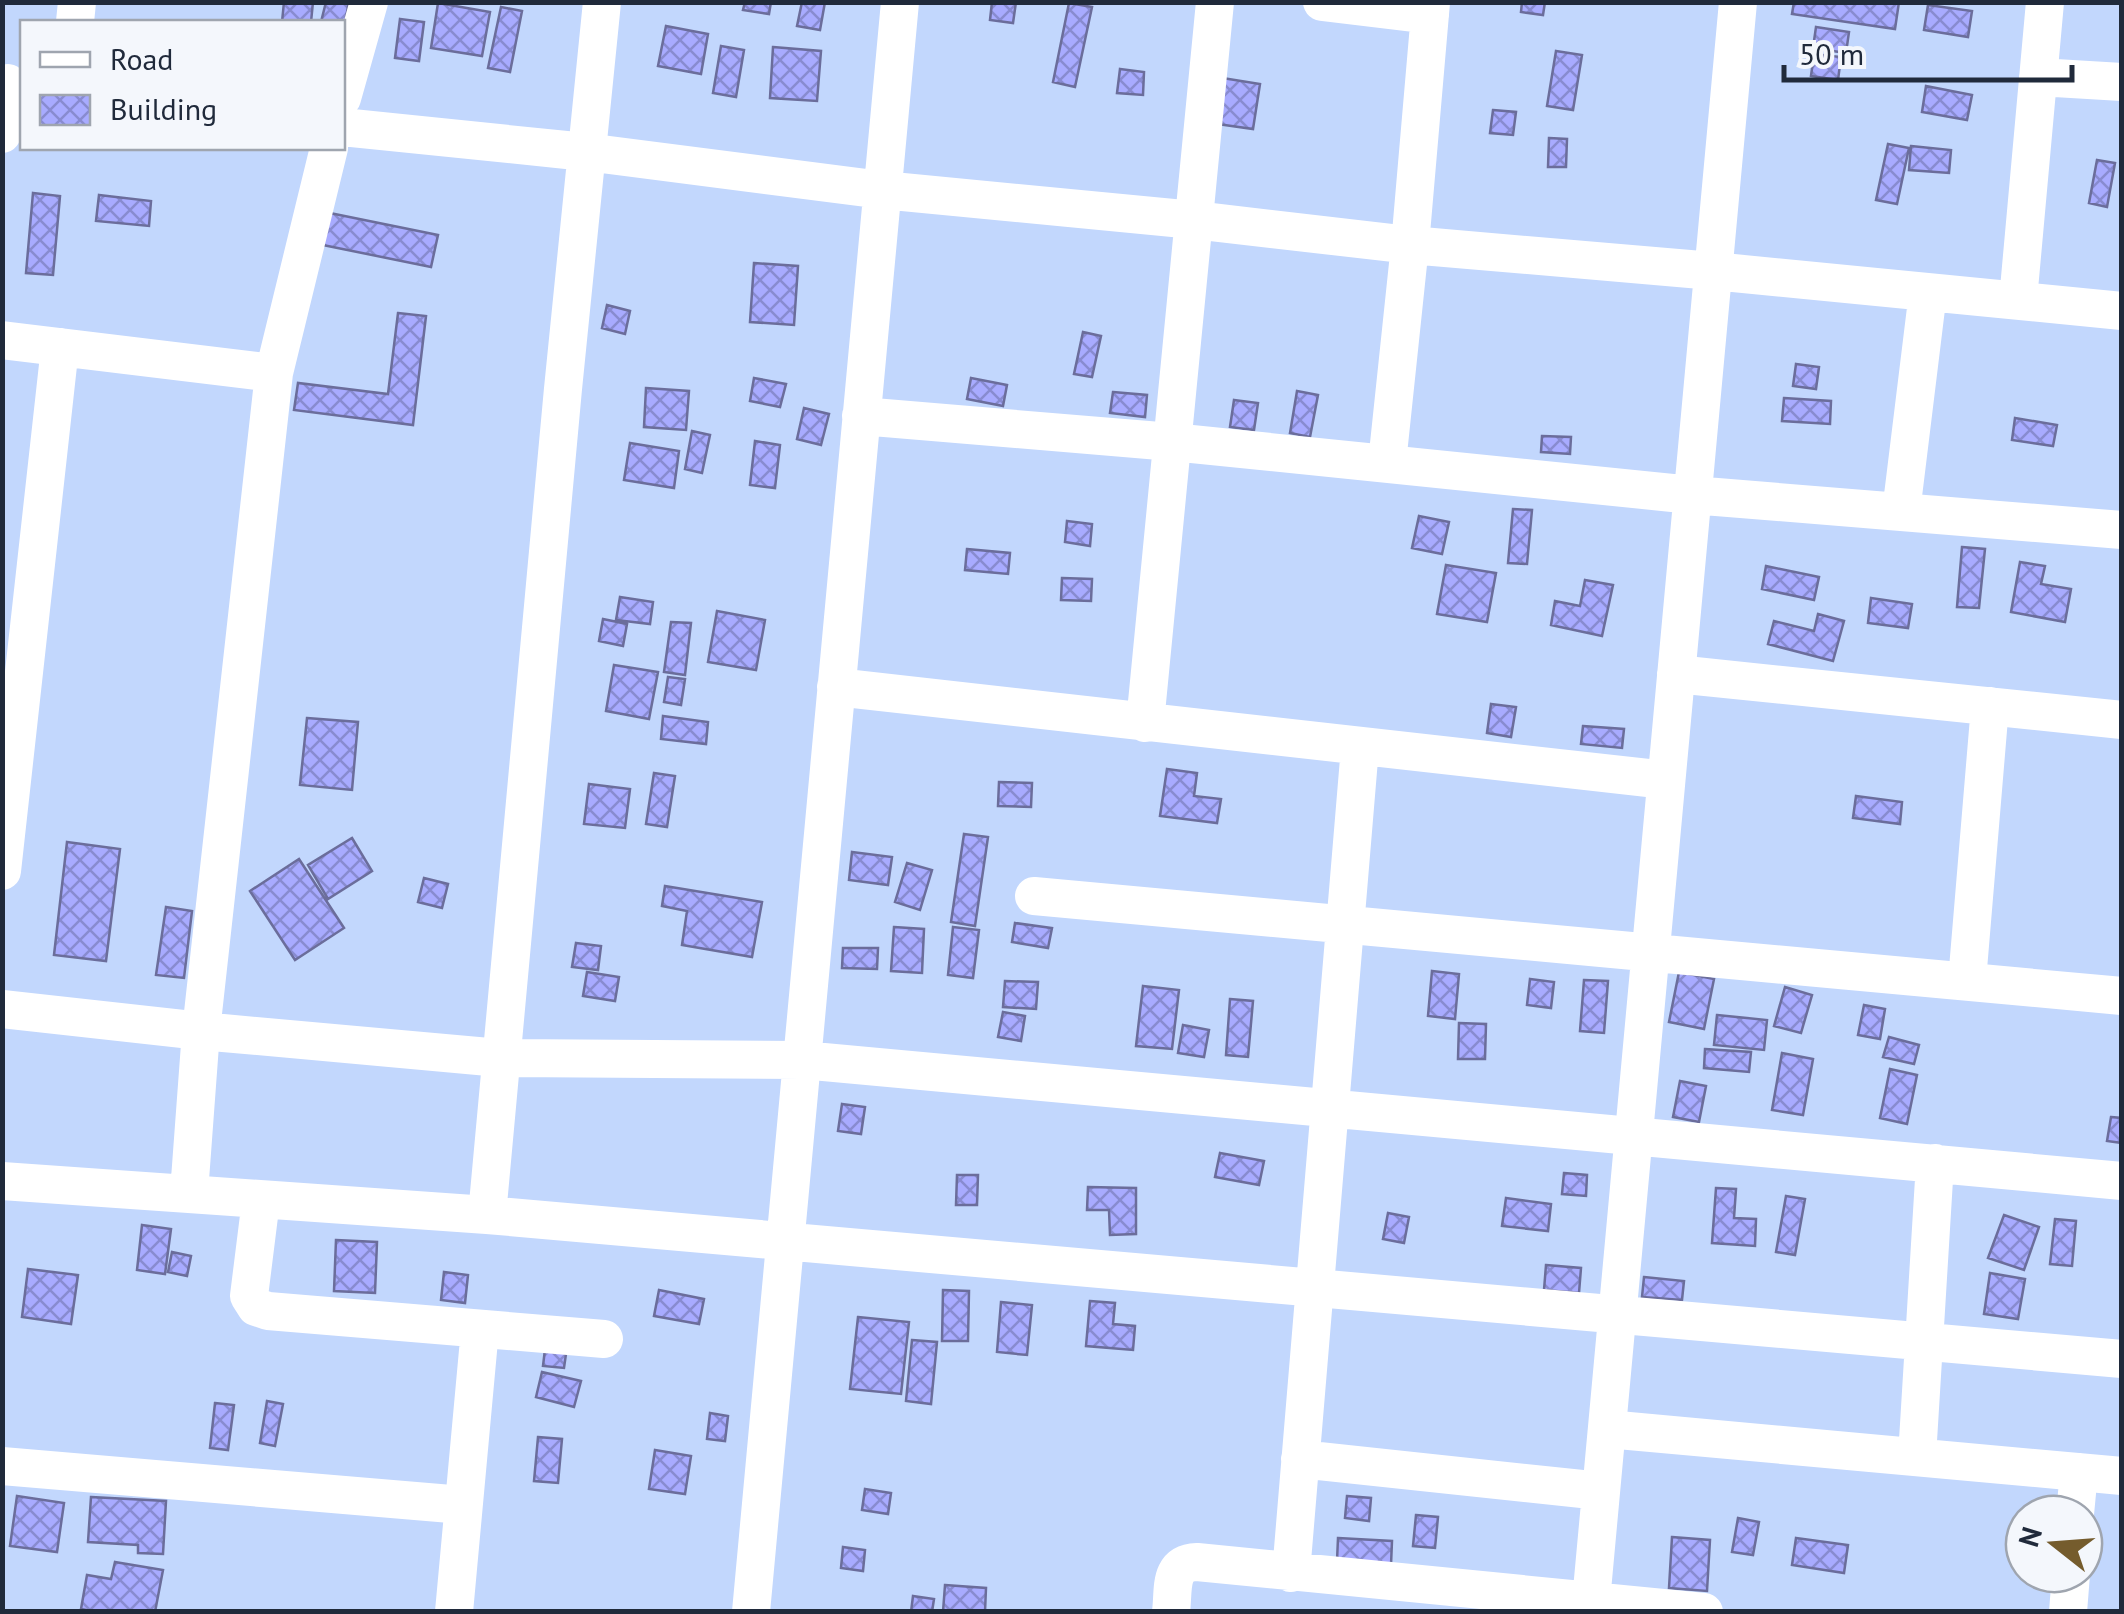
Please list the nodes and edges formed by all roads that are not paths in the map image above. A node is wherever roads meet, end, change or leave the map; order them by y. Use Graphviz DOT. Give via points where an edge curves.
graph roads {
  1 [pos="369,2"];
  2 [pos="602,2"];
  3 [pos="900,2"];
  4 [pos="1215,2"];
  5 [pos="1322,2"];
  6 [pos="1738,2"];
  7 [pos="2045,2"];
  8 [pos="1431,9"];
  9 [pos="2038,77"];
  10 [pos="2122,82"];
  11 [pos="11,84"];
  12 [pos="345,87"];
  13 [pos="345,127"];
  14 [pos="2,134"];
  15 [pos="330,150"];
  16 [pos="586,152"];
  17 [pos="882,190"];
  18 [pos="1194,220"];
  19 [pos="1410,245"];
  20 [pos="1713,271"];
  21 [pos="1928,292"];
  22 [pos="2018,300"];
  23 [pos="2122,310"];
  24 [pos="2,340"];
  25 [pos="60,348"];
  26 [pos="274,372"];
  27 [pos="861,416"];
  28 [pos="1172,442"];
  29 [pos="1387,463"];
  30 [pos="1692,496"];
  31 [pos="1901,512"];
  32 [pos="2122,530"];
  33 [pos="1676,674"];
  34 [pos="836,687"];
  35 [pos="1990,706"];
  36 [pos="2122,720"];
  37 [pos="1146,723"];
  38 [pos="10,727"];
  39 [pos="1360,747"];
  40 [pos="1666,780"];
  41 [pos="2,871"];
  42 [pos="1034,896"];
  43 [pos="1345,925"];
  44 [pos="1650,952"];
  45 [pos="1967,981"];
  46 [pos="2122,996"];
  47 [pos="2,1010"];
  48 [pos="201,1032"];
  49 [pos="500,1058"];
  50 [pos="802,1060"];
  51 [pos="1330,1108"];
  52 [pos="1634,1136"];
  53 [pos="1935,1164"];
  54 [pos="2,1181"];
  55 [pos="2122,1181"];
  56 [pos="189,1193"];
  57 [pos="261,1200"];
  58 [pos="487,1215"];
  59 [pos="785,1241"];
  60 [pos="1315,1288"];
  61 [pos="1617,1315"];
  62 [pos="480,1329"];
  63 [pos="604,1339"];
  64 [pos="1924,1342"];
  65 [pos="2122,1359"];
  66 [pos="1606,1429"];
  67 [pos="1917,1457"];
  68 [pos="1300,1458"];
  69 [pos="2,1466"];
  70 [pos="2079,1472"];
  71 [pos="2122,1476"];
  72 [pos="1601,1491"];
  73 [pos="2077,1494"];
  74 [pos="464,1505"];
  75 [pos="1291,1572"];
  76 [pos="1590,1606"];
  77 [pos="454,1612"];
  78 [pos="751,1612"];
  79 [pos="1171,1612"];
  80 [pos="1704,1612"];
  1 -- 12 [label="street"];
  2 -- 16 [label="street"];
  3 -- 17 [label="street"];
  4 -- 18 [label="street"];
  5 -- 8 [label="street"];
  6 -- 20 [label="street"];
  7 -- 9 [label="street"];
  8 -- 19 [label="street"];
  9 -- 10 [label="street"];
  9 -- 22 [label="street"];
  11 -- 14 [label="street"];
  13 -- 16 [label="street"];
  15 -- 26 [label="street"];
  16 -- 17 [label="street"];
  16 -- 49 [label="street"];
  17 -- 18 [label="street"];
  17 -- 27 [label="street"];
  18 -- 19 [label="street"];
  18 -- 28 [label="street"];
  19 -- 20 [label="street"];
  19 -- 29 [label="street"];
  20 -- 21 [label="street"];
  20 -- 30 [label="street"];
  21 -- 22 [label="street"];
  21 -- 31 [label="street"];
  22 -- 23 [label="street"];
  24 -- 25 [label="street"];
  25 -- 26 [label="street"];
  25 -- 38 [label="street"];
  26 -- 48 [label="street"];
  27 -- 28 [label="street"];
  27 -- 34 [label="street"];
  28 -- 29 [label="street"];
  28 -- 37 [label="street"];
  29 -- 30 [label="street"];
  30 -- 31 [label="street"];
  30 -- 33 [label="street"];
  31 -- 32 [label="street"];
  33 -- 35 [label="street"];
  33 -- 40 [label="street"];
  34 -- 37 [label="street"];
  34 -- 50 [label="street"];
  35 -- 36 [label="street"];
  35 -- 45 [label="street"];
  37 -- 39 [label="street"];
  38 -- 41 [label="street"];
  39 -- 40 [label="street"];
  39 -- 43 [label="street"];
  40 -- 44 [label="street"];
  42 -- 43 [label="street"];
  43 -- 44 [label="street"];
  43 -- 51 [label="street"];
  44 -- 45 [label="street"];
  44 -- 52 [label="street"];
  45 -- 46 [label="street"];
  47 -- 48 [label="street"];
  48 -- 49 [label="street"];
  48 -- 56 [label="street"];
  49 -- 50 [label="street"];
  49 -- 58 [label="street"];
  50 -- 51 [label="street"];
  50 -- 59 [label="street"];
  51 -- 52 [label="street"];
  51 -- 60 [label="street"];
  52 -- 53 [label="street"];
  52 -- 61 [label="street"];
  53 -- 55 [label="street"];
  53 -- 64 [label="street"];
  54 -- 56 [label="street"];
  56 -- 57 [label="street"];
  57 -- 58 [label="street"];
  57 -- 62 [label="street" via="249,1296 256,1308"];
  58 -- 59 [label="street"];
  59 -- 60 [label="street"];
  59 -- 78 [label="street"];
  60 -- 61 [label="street"];
  60 -- 68 [label="street"];
  61 -- 64 [label="street"];
  61 -- 66 [label="street"];
  62 -- 63 [label="street"];
  62 -- 74 [label="street"];
  64 -- 65 [label="street"];
  64 -- 67 [label="street"];
  66 -- 67 [label="street"];
  66 -- 72 [label="street"];
  67 -- 70 [label="street"];
  68 -- 72 [label="street"];
  68 -- 75 [label="street"];
  69 -- 74 [label="street"];
  70 -- 71 [label="street"];
  70 -- 73 [label="street"];
  72 -- 76 [label="street"];
  74 -- 77 [label="street"];
  75 -- 76 [label="street"];
  75 -- 79 [label="street" via="1186,1562 1176,1574"];
  76 -- 80 [label="street"];
}
